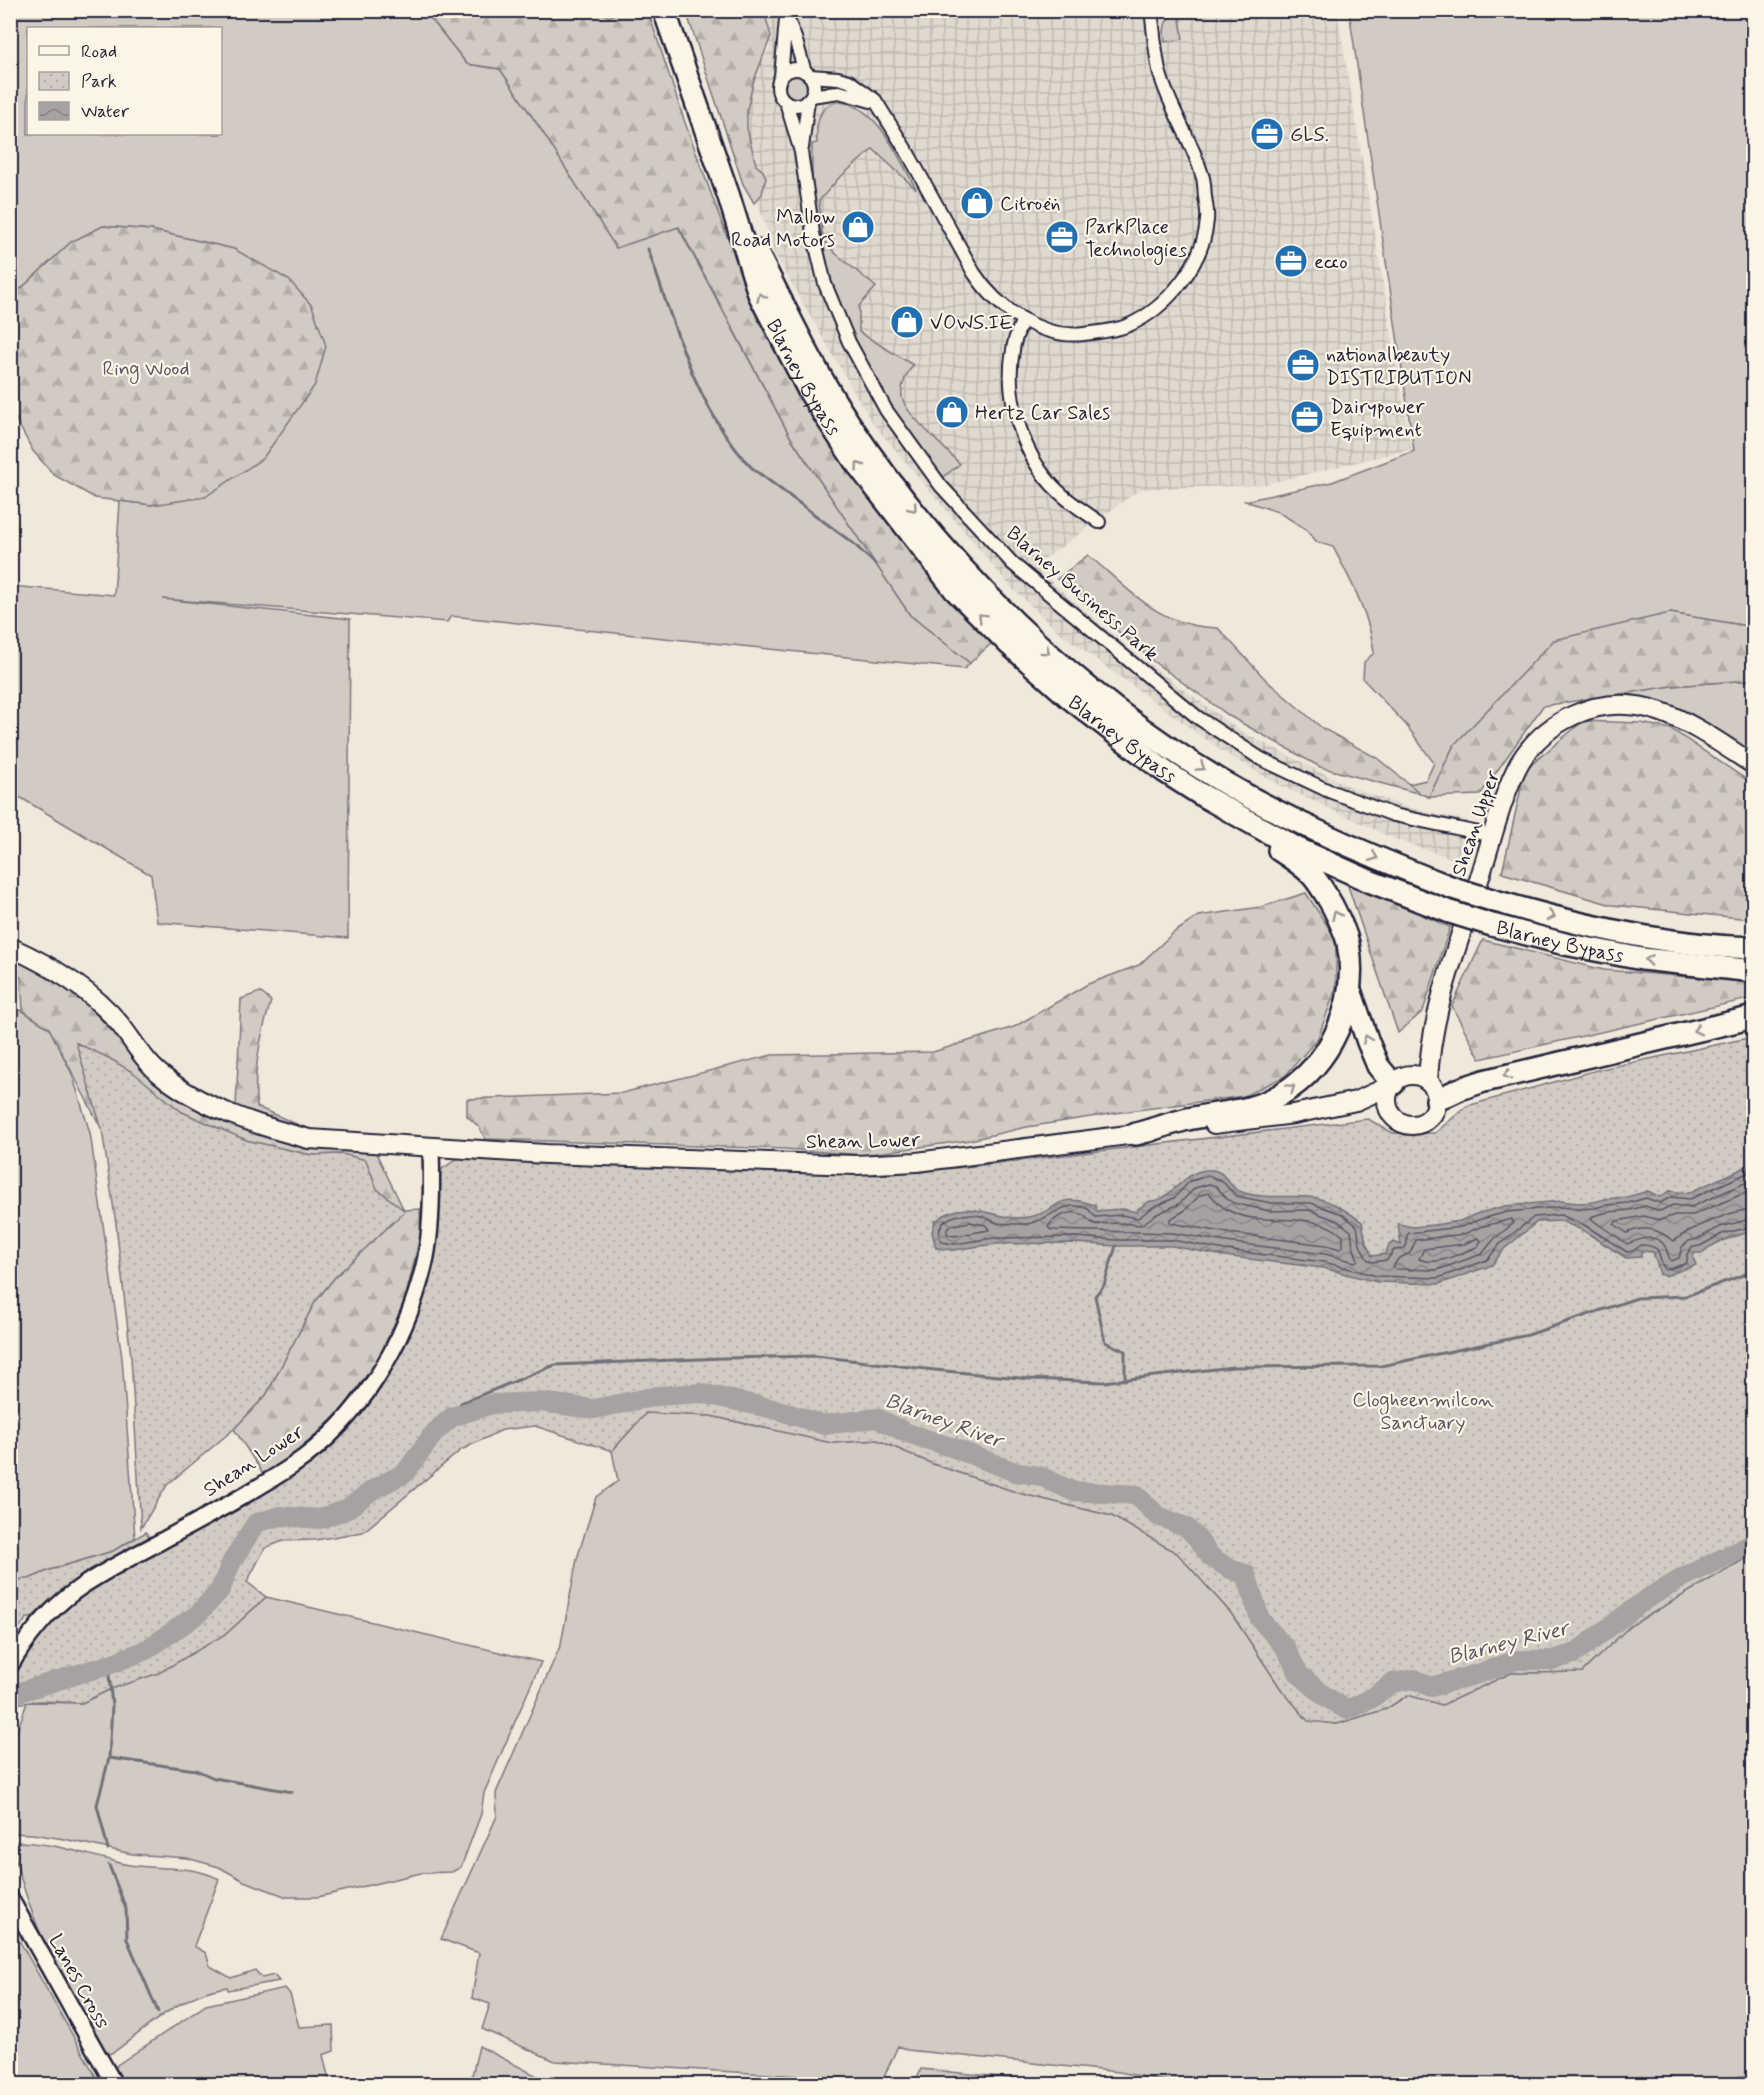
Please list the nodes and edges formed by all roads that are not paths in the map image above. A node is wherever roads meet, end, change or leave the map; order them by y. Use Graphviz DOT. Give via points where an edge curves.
graph roads {
  1 [pos="664,10"];
  2 [pos="1151,10"];
  3 [pos="785,14"];
  4 [pos="808,74"];
  5 [pos="781,77"];
  6 [pos="810,98"];
  7 [pos="786,102"];
  8 [pos="877,103"];
  9 [pos="801,152"];
  10 [pos="729,197"];
  11 [pos="1023,319"];
  12 [pos="1098,522"];
  13 [pos="1754,765"];
  14 [pos="1164,771"];
  15 [pos="1494,836"];
  16 [pos="10,947"];
  17 [pos="1754,948"];
  18 [pos="1754,971"];
  19 [pos="1350,988"];
  20 [pos="1754,1017"];
  21 [pos="1435,1018"];
  22 [pos="1428,1081"];
  23 [pos="1394,1083"];
  24 [pos="1437,1100"];
  25 [pos="1389,1108"];
  26 [pos="1294,1113"];
  27 [pos="1136,1134"];
  28 [pos="431,1148"];
  29 [pos="11,1664"];
  30 [pos="10,1898"];
  31 [pos="114,2085"];
  1 -- 10 [label="highway, Blarney Bypass"];
  2 -- 11 [label="street" via="1160,73 1203,176 1207,220 1198,253 1183,282 1164,302 1129,325 1067,334"];
  3 -- 4 [label="street"];
  3 -- 5 [label="street"];
  4 -- 5 [label="street" via="792,70"];
  4 -- 6 [label="street" via="813,83"];
  4 -- 8 [label="street" via="849,81"];
  5 -- 7 [label="street" via="779,93"];
  6 -- 7 [label="street" via="798,105"];
  6 -- 8 [label="street" via="840,92"];
  6 -- 9 [label="street"];
  7 -- 9 [label="street, Blarney Business Park"];
  8 -- 11 [label="street" via="984,288"];
  9 -- 15 [label="street, Blarney Business Park" via="825,284 868,380 941,486 1013,564 1197,717 1262,759 1329,792 1394,815"];
  14 -- 10 [label="highway, Blarney Bypass, one-way" via="1071,699 955,590 854,460 809,391 759,294"];
  10 -- 17 [label="highway, Blarney Bypass, one-way, bridge" via="825,386 889,479 970,577 1026,633 1152,735 1223,782 1288,817 1354,849 1453,888 1566,920 1685,943"];
  11 -- 12 [label="street" via="1012,350 1011,367 1017,422 1034,457 1058,491"];
  13 -- 15 [label="main road, Shean Upper" via="1666,713 1604,705 1561,721 1534,744 1509,788"];
  18 -- 14 [label="highway, Blarney Bypass, one-way, bridge" via="1642,959 1565,945 1450,912 1296,848"];
  19 -- 14 [label="highway, one-way" via="1347,941 1324,891 1311,875"];
  15 -- 21 [label="main road, Shean Upper"];
  16 -- 28 [label="main road, Shean Lower" via="83,990 114,1018 156,1071 187,1093 276,1131 309,1139"];
  23 -- 19 [label="highway, one-way" via="1378,1066"];
  27 -- 19 [label="highway, one-way" via="1256,1106 1299,1083 1334,1041"];
  20 -- 24 [label="highway, one-way" via="1484,1081"];
  21 -- 22 [label="main road, Shean Upper"];
  21 -- 23 [label="main road, Shean Upper" via="1416,1061"];
  22 -- 23 [label="main road" via="1414,1075"];
  22 -- 24 [label="main road"];
  23 -- 25 [label="main road" via="1388,1096"];
  23 -- 26 [label="main road, Shean Lower" via="1360,1100"];
  24 -- 25 [label="main road" via="1432,1114 1420,1123 1400,1121"];
  25 -- 26 [label="main road, Shean Lower"];
  26 -- 27 [label="main road, Shean Lower"];
  27 -- 28 [label="main road, Shean Lower" via="886,1165"];
  28 -- 29 [label="street, Shean Lower" via="428,1240 410,1314 386,1364 347,1416 293,1465 75,1591 50,1613"];
  30 -- 31 [label="street, Lanes Cross"];
}
